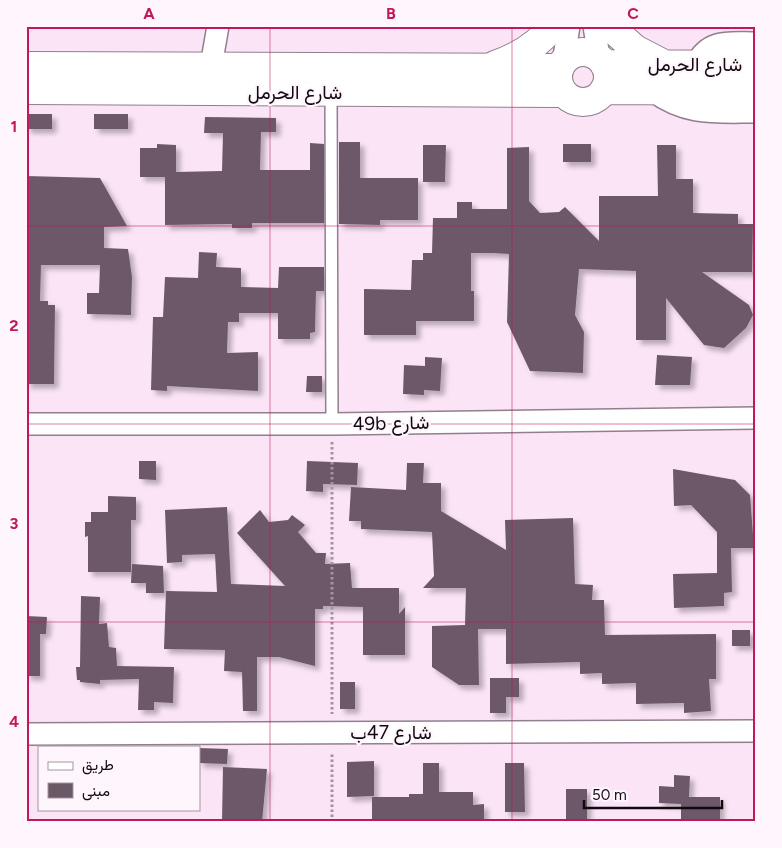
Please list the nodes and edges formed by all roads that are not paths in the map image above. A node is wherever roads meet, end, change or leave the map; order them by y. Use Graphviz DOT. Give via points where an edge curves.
graph roads {
  1 [pos="218,26"];
  2 [pos="553,26"];
  3 [pos="569,26"];
  4 [pos="594,26"];
  5 [pos="608,26"];
  6 [pos="756,43"];
  7 [pos="666,64"];
  8 [pos="696,65"];
  9 [pos="756,65"];
  10 [pos="26,66"];
  11 [pos="211,66"];
  12 [pos="489,67"];
  13 [pos="602,71"];
  14 [pos="562,74"];
  15 [pos="26,90"];
  16 [pos="653,91"];
  17 [pos="756,91"];
  18 [pos="331,92"];
  19 [pos="756,112"];
  20 [pos="756,418"];
  21 [pos="26,424"];
  22 [pos="332,424"];
  23 [pos="756,731"];
  24 [pos="26,734"];
  1 -- 11 [label="street"];
  2 -- 12 [label="street" via="521,54"];
  3 -- 14 [label="street"];
  4 -- 13 [label="street"];
  5 -- 7 [label="street" via="635,49"];
  6 -- 8 [label="street" via="714,45 703,53"];
  7 -- 8 [label="street, شارع الحرمل"];
  7 -- 13 [label="street, شارع الحرمل"];
  8 -- 9 [label="street, شارع الحرمل"];
  10 -- 11 [label="street, شارع الحرمل"];
  11 -- 12 [label="street, شارع الحرمل"];
  12 -- 14 [label="street, شارع الحرمل"];
  13 -- 14 [label="street" via="589,53 577,52 571,55"];
  13 -- 14 [label="street" via="594,99 581,102 569,97"];
  13 -- 16 [label="street, شارع الحرمل"];
  14 -- 18 [label="street, شارع الحرمل"];
  15 -- 18 [label="street, شارع الحرمل"];
  16 -- 17 [label="street, شارع الحرمل"];
  16 -- 19 [label="street" via="694,111"];
  18 -- 22 [label="lane"];
  20 -- 22 [label="street, 49b شارع"];
  21 -- 22 [label="street, 49b شارع"];
  23 -- 24 [label="street, شارع 47ب"];
}
